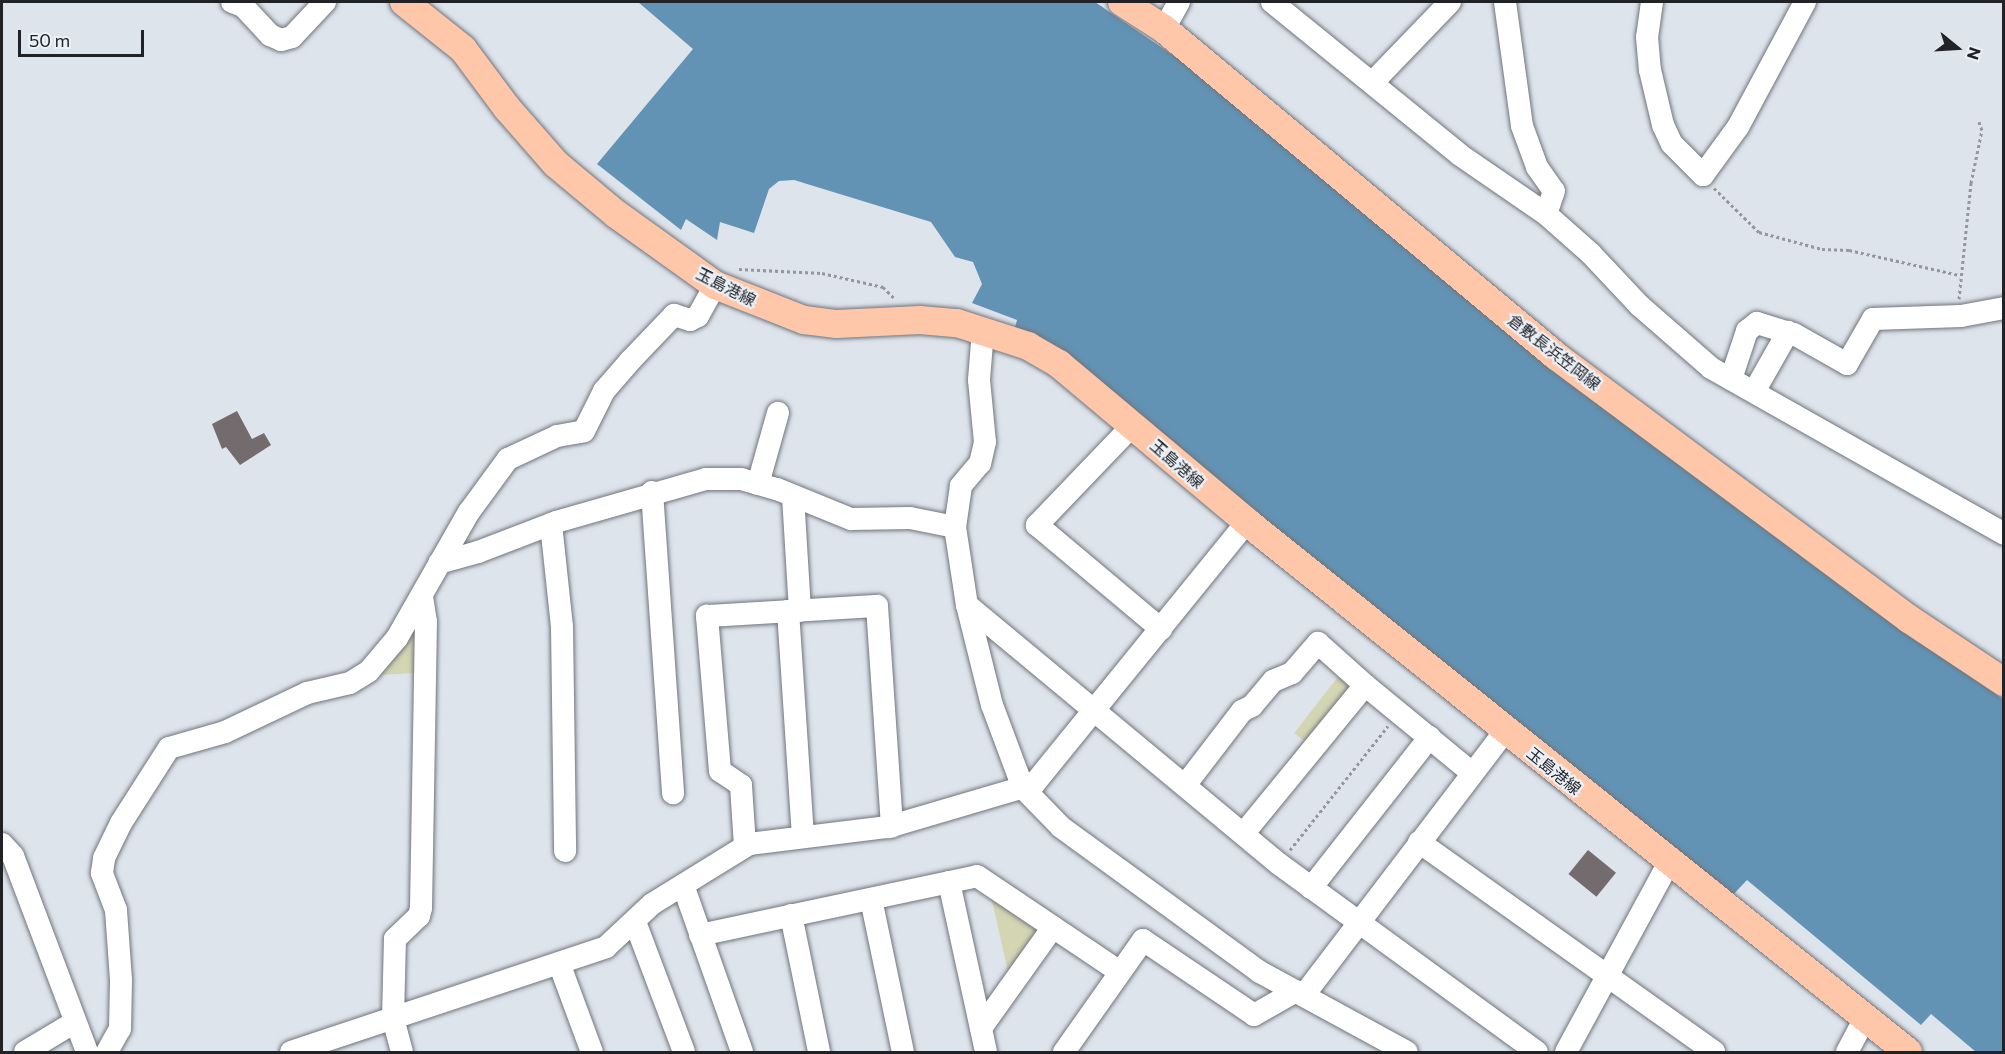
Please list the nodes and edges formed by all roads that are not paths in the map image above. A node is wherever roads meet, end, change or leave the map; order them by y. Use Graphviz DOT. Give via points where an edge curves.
graph roads {
  1 [pos="232,2"];
  2 [pos="326,2"];
  3 [pos="404,2"];
  4 [pos="1122,2"];
  5 [pos="1179,2"];
  6 [pos="1272,2"];
  7 [pos="1450,2"];
  8 [pos="1505,2"];
  9 [pos="1652,2"];
  10 [pos="1805,2"];
  11 [pos="1164,29"];
  12 [pos="1373,82"];
  13 [pos="1546,214"];
  14 [pos="715,285"];
  15 [pos="2004,308"];
  16 [pos="982,330"];
  17 [pos="1788,332"];
  18 [pos="1731,378"];
  19 [pos="1755,390"];
  20 [pos="778,413"];
  21 [pos="1133,425"];
  22 [pos="758,484"];
  23 [pos="652,492"];
  24 [pos="793,496"];
  25 [pos="1247,522"];
  26 [pos="551,524"];
  27 [pos="955,527"];
  28 [pos="2004,534"];
  29 [pos="439,563"];
  30 [pos="422,596"];
  31 [pos="967,605"];
  32 [pos="794,611"];
  33 [pos="1161,629"];
  34 [pos="2004,682"];
  35 [pos="1365,685"];
  36 [pos="1096,709"];
  37 [pos="1505,731"];
  38 [pos="1430,737"];
  39 [pos="1472,772"];
  40 [pos="1186,784"];
  41 [pos="1023,789"];
  42 [pos="673,793"];
  43 [pos="891,826"];
  44 [pos="1244,833"];
  45 [pos="802,837"];
  46 [pos="1419,842"];
  47 [pos="2,844"];
  48 [pos="745,846"];
  49 [pos="565,851"];
  50 [pos="1669,862"];
  51 [pos="949,882"];
  52 [pos="683,885"];
  53 [pos="1311,888"];
  54 [pos="871,899"];
  55 [pos="791,915"];
  56 [pos="635,922"];
  57 [pos="1357,923"];
  58 [pos="1053,927"];
  59 [pos="700,935"];
  60 [pos="560,963"];
  61 [pos="1120,972"];
  62 [pos="1608,975"];
  63 [pos="1300,993"];
  64 [pos="1865,1018"];
  65 [pos="393,1019"];
  66 [pos="75,1022"];
  67 [pos="981,1028"];
  68 [pos="24,1053"];
  69 [pos="87,1053"];
  70 [pos="107,1053"];
  71 [pos="291,1053"];
  72 [pos="402,1053"];
  73 [pos="592,1053"];
  74 [pos="684,1053"];
  75 [pos="742,1053"];
  76 [pos="819,1053"];
  77 [pos="903,1053"];
  78 [pos="986,1053"];
  79 [pos="1064,1053"];
  80 [pos="1407,1053"];
  81 [pos="1537,1053"];
  82 [pos="1566,1053"];
  83 [pos="1714,1053"];
  84 [pos="1847,1053"];
  85 [pos="1908,1053"];
  1 -- 2 [label="street" via="243,6 270,35 281,40 292,37"];
  3 -- 14 [label="main road, 玉島港線" via="463,49 556,164 616,214"];
  4 -- 11 [label="main road, 倉敷長浜笠岡線"];
  5 -- 11 [label="street"];
  6 -- 12 [label="street"];
  7 -- 12 [label="street"];
  8 -- 13 [label="street" via="1522,126 1537,167 1554,191"];
  9 -- 10 [label="street" via="1647,37 1663,125 1672,144 1703,175 1738,127"];
  11 -- 34 [label="main road, 倉敷長浜笠岡線" via="1556,356 1909,619"];
  12 -- 13 [label="street" via="1460,155"];
  13 -- 18 [label="street" via="1640,306 1711,368"];
  14 -- 16 [label="main road, 玉島港線" via="804,320 837,324 920,320"];
  14 -- 29 [label="street" via="698,316 690,320 674,315 630,362 604,391 584,431 558,436 508,459 469,512"];
  15 -- 17 [label="street" via="1959,316 1874,319 1847,364"];
  16 -- 21 [label="main road, 玉島港線" via="1028,346 1059,364"];
  16 -- 27 [label="street" via="979,380 986,442 980,463 961,486"];
  17 -- 18 [label="street" via="1766,324 1750,327"];
  17 -- 19 [label="street"];
  18 -- 19 [label="street"];
  19 -- 28 [label="street"];
  20 -- 22 [label="street"];
  21 -- 25 [label="main road, 玉島港線"];
  21 -- 33 [label="street" via="1037,525"];
  22 -- 23 [label="street" via="706,479"];
  22 -- 24 [label="street"];
  23 -- 26 [label="street"];
  23 -- 42 [label="street"];
  24 -- 27 [label="street" via="850,519 910,518"];
  24 -- 32 [label="street"];
  25 -- 33 [label="street"];
  25 -- 37 [label="main road, 玉島港線"];
  26 -- 29 [label="street"];
  26 -- 49 [label="street" via="562,627"];
  27 -- 31 [label="street"];
  29 -- 30 [label="street"];
  30 -- 65 [label="street" via="426,622 421,908 419,916 395,939"];
  30 -- 70 [label="street" via="384,654 350,683 307,693 225,732 169,748 121,823 104,858 102,873 116,910 121,981 120,1029"];
  31 -- 36 [label="street"];
  31 -- 41 [label="street" via="992,705"];
  32 -- 43 [label="street" via="876,606"];
  32 -- 45 [label="street"];
  32 -- 48 [label="street" via="707,616 720,771 741,785"];
  33 -- 36 [label="street"];
  35 -- 38 [label="street"];
  35 -- 40 [label="street" via="1318,644 1292,673 1273,681 1252,706 1242,711"];
  35 -- 44 [label="street"];
  36 -- 40 [label="street"];
  36 -- 41 [label="street" via="1052,766"];
  37 -- 39 [label="street"];
  37 -- 50 [label="main road, 玉島港線"];
  38 -- 39 [label="street"];
  38 -- 53 [label="street"];
  39 -- 46 [label="street"];
  40 -- 44 [label="street"];
  41 -- 43 [label="street"];
  41 -- 63 [label="street" via="1061,826 1260,972"];
  43 -- 45 [label="street"];
  44 -- 53 [label="street"];
  45 -- 48 [label="street"];
  46 -- 57 [label="street"];
  46 -- 62 [label="street"];
  47 -- 66 [label="street" via="13,856"];
  48 -- 52 [label="street"];
  50 -- 62 [label="street"];
  50 -- 64 [label="main road, 玉島港線"];
  51 -- 54 [label="street"];
  51 -- 58 [label="street" via="976,876"];
  51 -- 67 [label="street"];
  52 -- 56 [label="street" via="652,904"];
  52 -- 59 [label="street"];
  53 -- 57 [label="street"];
  54 -- 55 [label="street"];
  54 -- 77 [label="street"];
  55 -- 59 [label="street"];
  55 -- 76 [label="street"];
  56 -- 60 [label="street" via="606,947"];
  56 -- 74 [label="street"];
  57 -- 63 [label="street"];
  57 -- 81 [label="street"];
  58 -- 61 [label="street"];
  58 -- 67 [label="street"];
  59 -- 75 [label="street"];
  60 -- 65 [label="street"];
  60 -- 73 [label="street"];
  61 -- 63 [label="street" via="1143,940 1254,1015"];
  61 -- 79 [label="street"];
  62 -- 82 [label="street"];
  62 -- 83 [label="street"];
  63 -- 80 [label="street"];
  64 -- 84 [label="street"];
  64 -- 85 [label="main road, 玉島港線"];
  65 -- 71 [label="street"];
  65 -- 72 [label="street"];
  66 -- 68 [label="street"];
  66 -- 69 [label="street"];
  67 -- 78 [label="street"];
}
